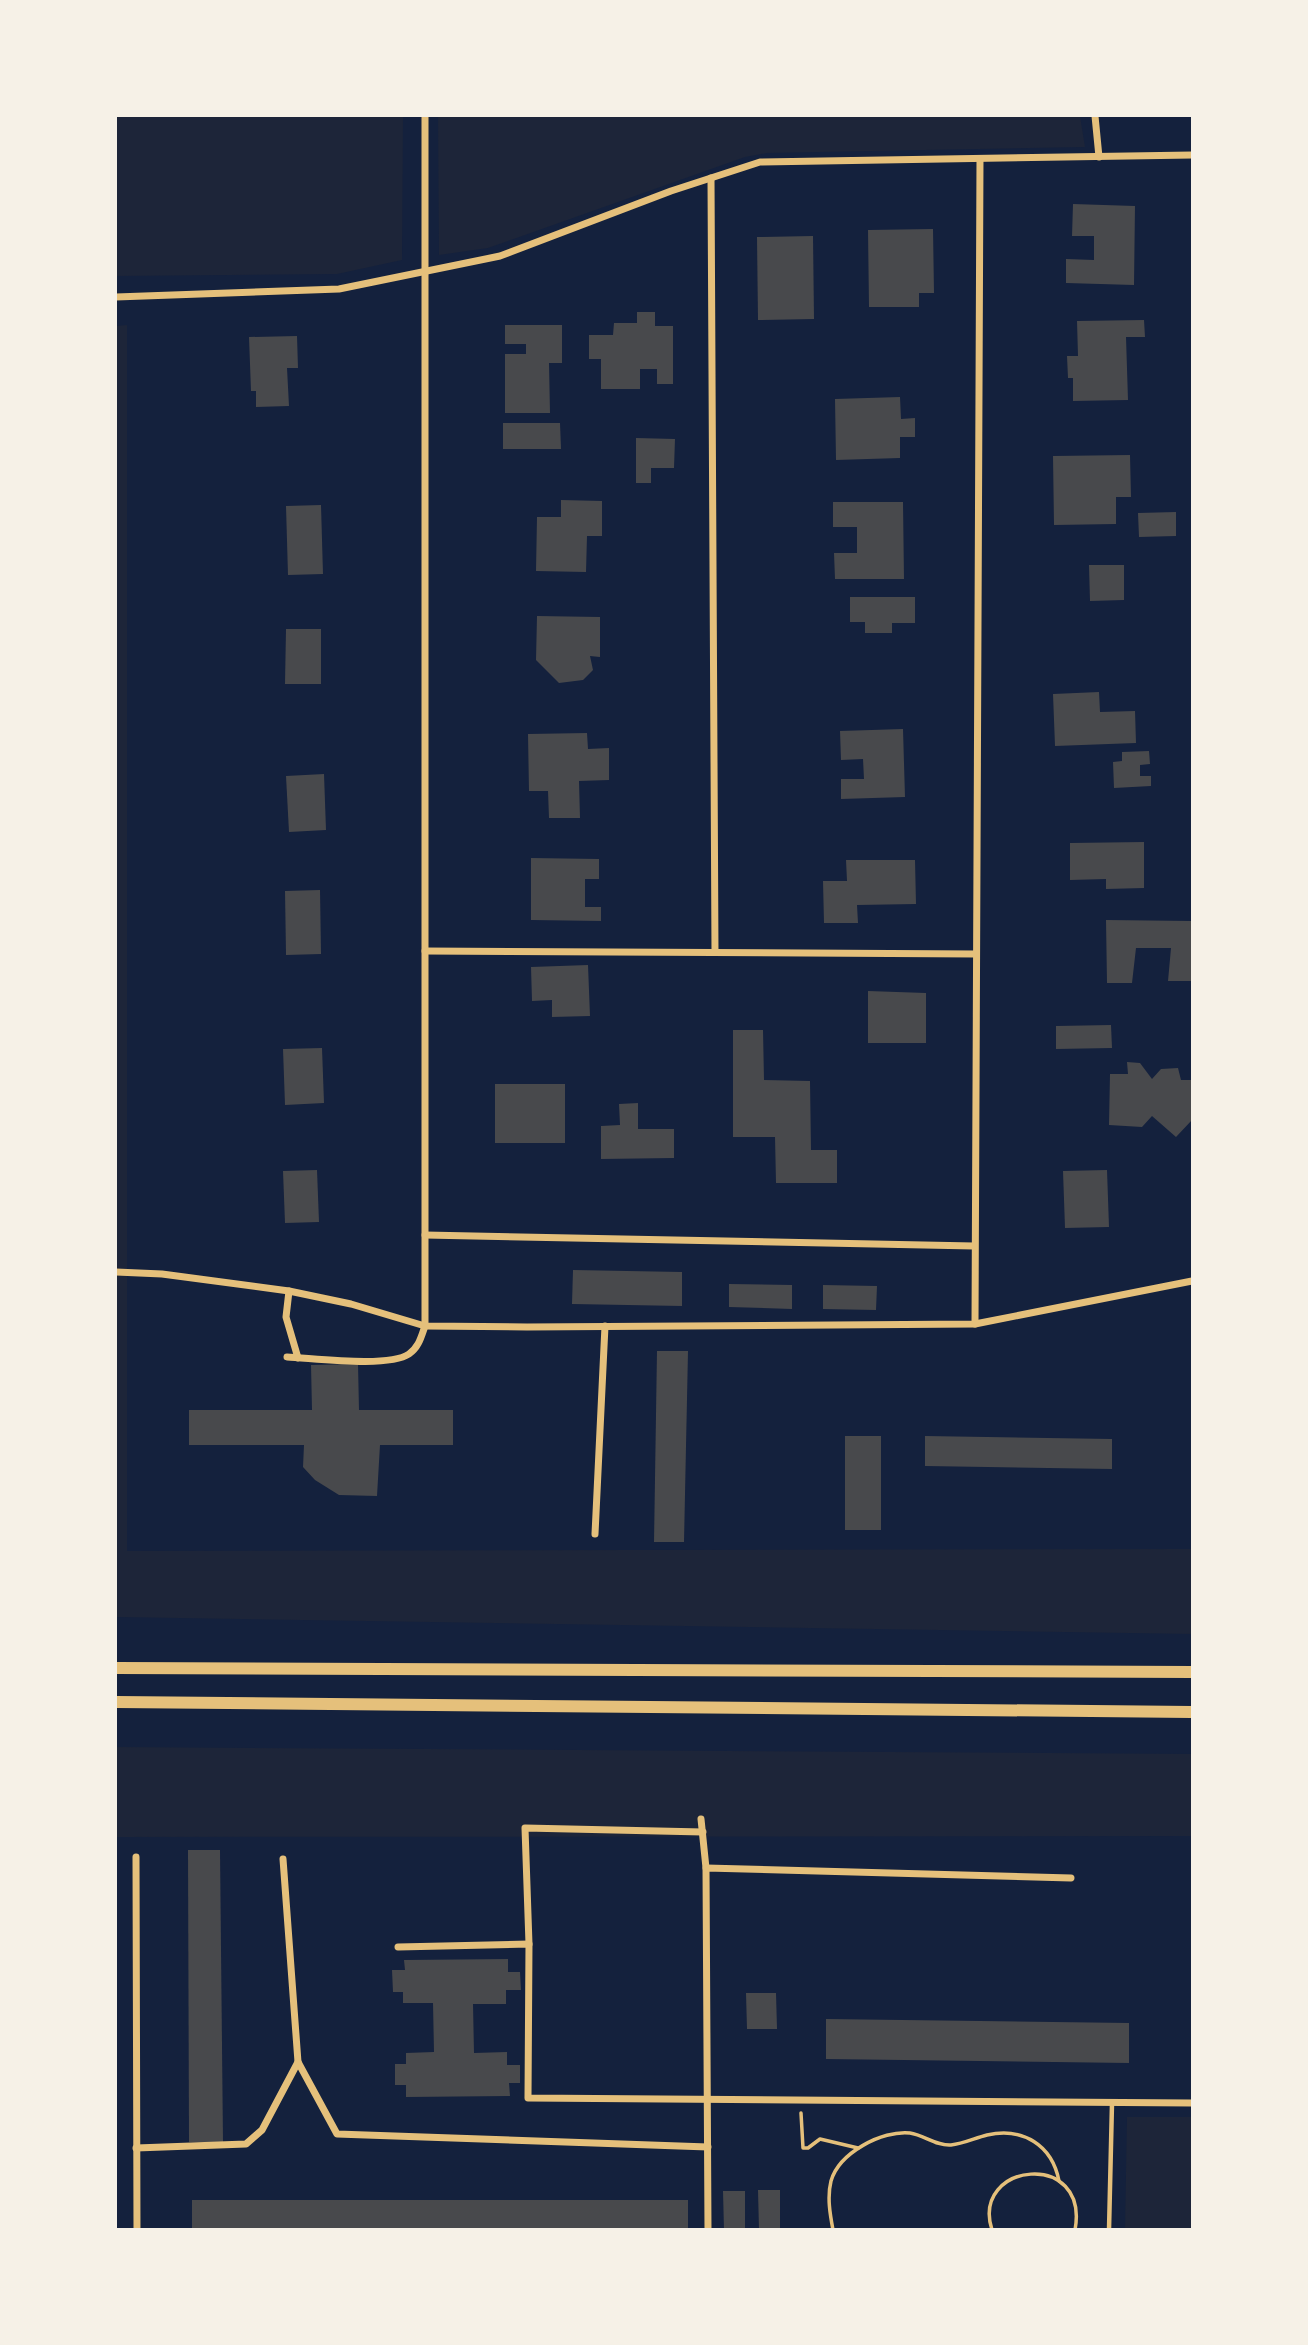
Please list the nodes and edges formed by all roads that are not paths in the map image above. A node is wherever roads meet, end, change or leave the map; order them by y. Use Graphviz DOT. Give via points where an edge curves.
graph roads {
  1 [pos="425,116"];
  2 [pos="1095,116"];
  3 [pos="1192,155"];
  4 [pos="1099,157"];
  5 [pos="980,159"];
  6 [pos="711,178"];
  7 [pos="425,272"];
  8 [pos="116,297"];
  9 [pos="425,951"];
  10 [pos="715,953"];
  11 [pos="976,954"];
  12 [pos="425,1236"];
  13 [pos="974,1247"];
  14 [pos="116,1272"];
  15 [pos="1192,1281"];
  16 [pos="289,1291"];
  17 [pos="975,1324"];
  18 [pos="425,1326"];
  19 [pos="605,1326"];
  20 [pos="287,1357"];
  21 [pos="298,1358"];
  22 [pos="595,1534"];
  23 [pos="116,1668"];
  24 [pos="1192,1672"];
  25 [pos="116,1702"];
  26 [pos="1192,1712"];
  27 [pos="702,1819"];
  28 [pos="703,1832"];
  29 [pos="136,1857"];
  30 [pos="283,1859"];
  31 [pos="706,1868"];
  32 [pos="1071,1878"];
  33 [pos="529,1944"];
  34 [pos="398,1947"];
  35 [pos="298,2062"];
  36 [pos="709,2098"];
  37 [pos="1112,2103"];
  38 [pos="1192,2104"];
  39 [pos="708,2147"];
  40 [pos="136,2148"];
  41 [pos="136,2230"];
  42 [pos="708,2230"];
  43 [pos="1109,2230"];
  1 -- 7 [label="street"];
  2 -- 4 [label="street"];
  3 -- 4 [label="street"];
  4 -- 5 [label="street"];
  5 -- 6 [label="street" via="760,162"];
  5 -- 11 [label="street"];
  6 -- 7 [label="street" via="500,256"];
  6 -- 10 [label="street"];
  7 -- 8 [label="street" via="339,289"];
  7 -- 9 [label="street"];
  9 -- 10 [label="street"];
  9 -- 12 [label="street"];
  10 -- 11 [label="street"];
  11 -- 13 [label="street"];
  12 -- 13 [label="street"];
  12 -- 18 [label="street"];
  13 -- 17 [label="street"];
  14 -- 16 [label="street"];
  15 -- 17 [label="street"];
  16 -- 18 [label="street"];
  16 -- 21 [label="street" via="286,1317"];
  17 -- 19 [label="street"];
  18 -- 19 [label="street"];
  18 -- 21 [label="street" via="417,1347 405,1357"];
  19 -- 22 [label="street"];
  20 -- 21 [label="street"];
  23 -- 24 [label="main road"];
  25 -- 26 [label="main road"];
  27 -- 28 [label="street"];
  28 -- 31 [label="street"];
  28 -- 33 [label="street" via="525,1828"];
  29 -- 40 [label="street"];
  30 -- 35 [label="street"];
  31 -- 32 [label="street"];
  31 -- 36 [label="street"];
  33 -- 34 [label="street"];
  33 -- 36 [label="street" via="528,2098"];
  35 -- 39 [label="street" via="341,2136"];
  35 -- 40 [label="street" via="262,2130 246,2144"];
  36 -- 37 [label="street"];
  36 -- 39 [label="street"];
  37 -- 38 [label="street"];
  37 -- 43 [label="lane"];
  39 -- 42 [label="street"];
  40 -- 41 [label="street"];
}
